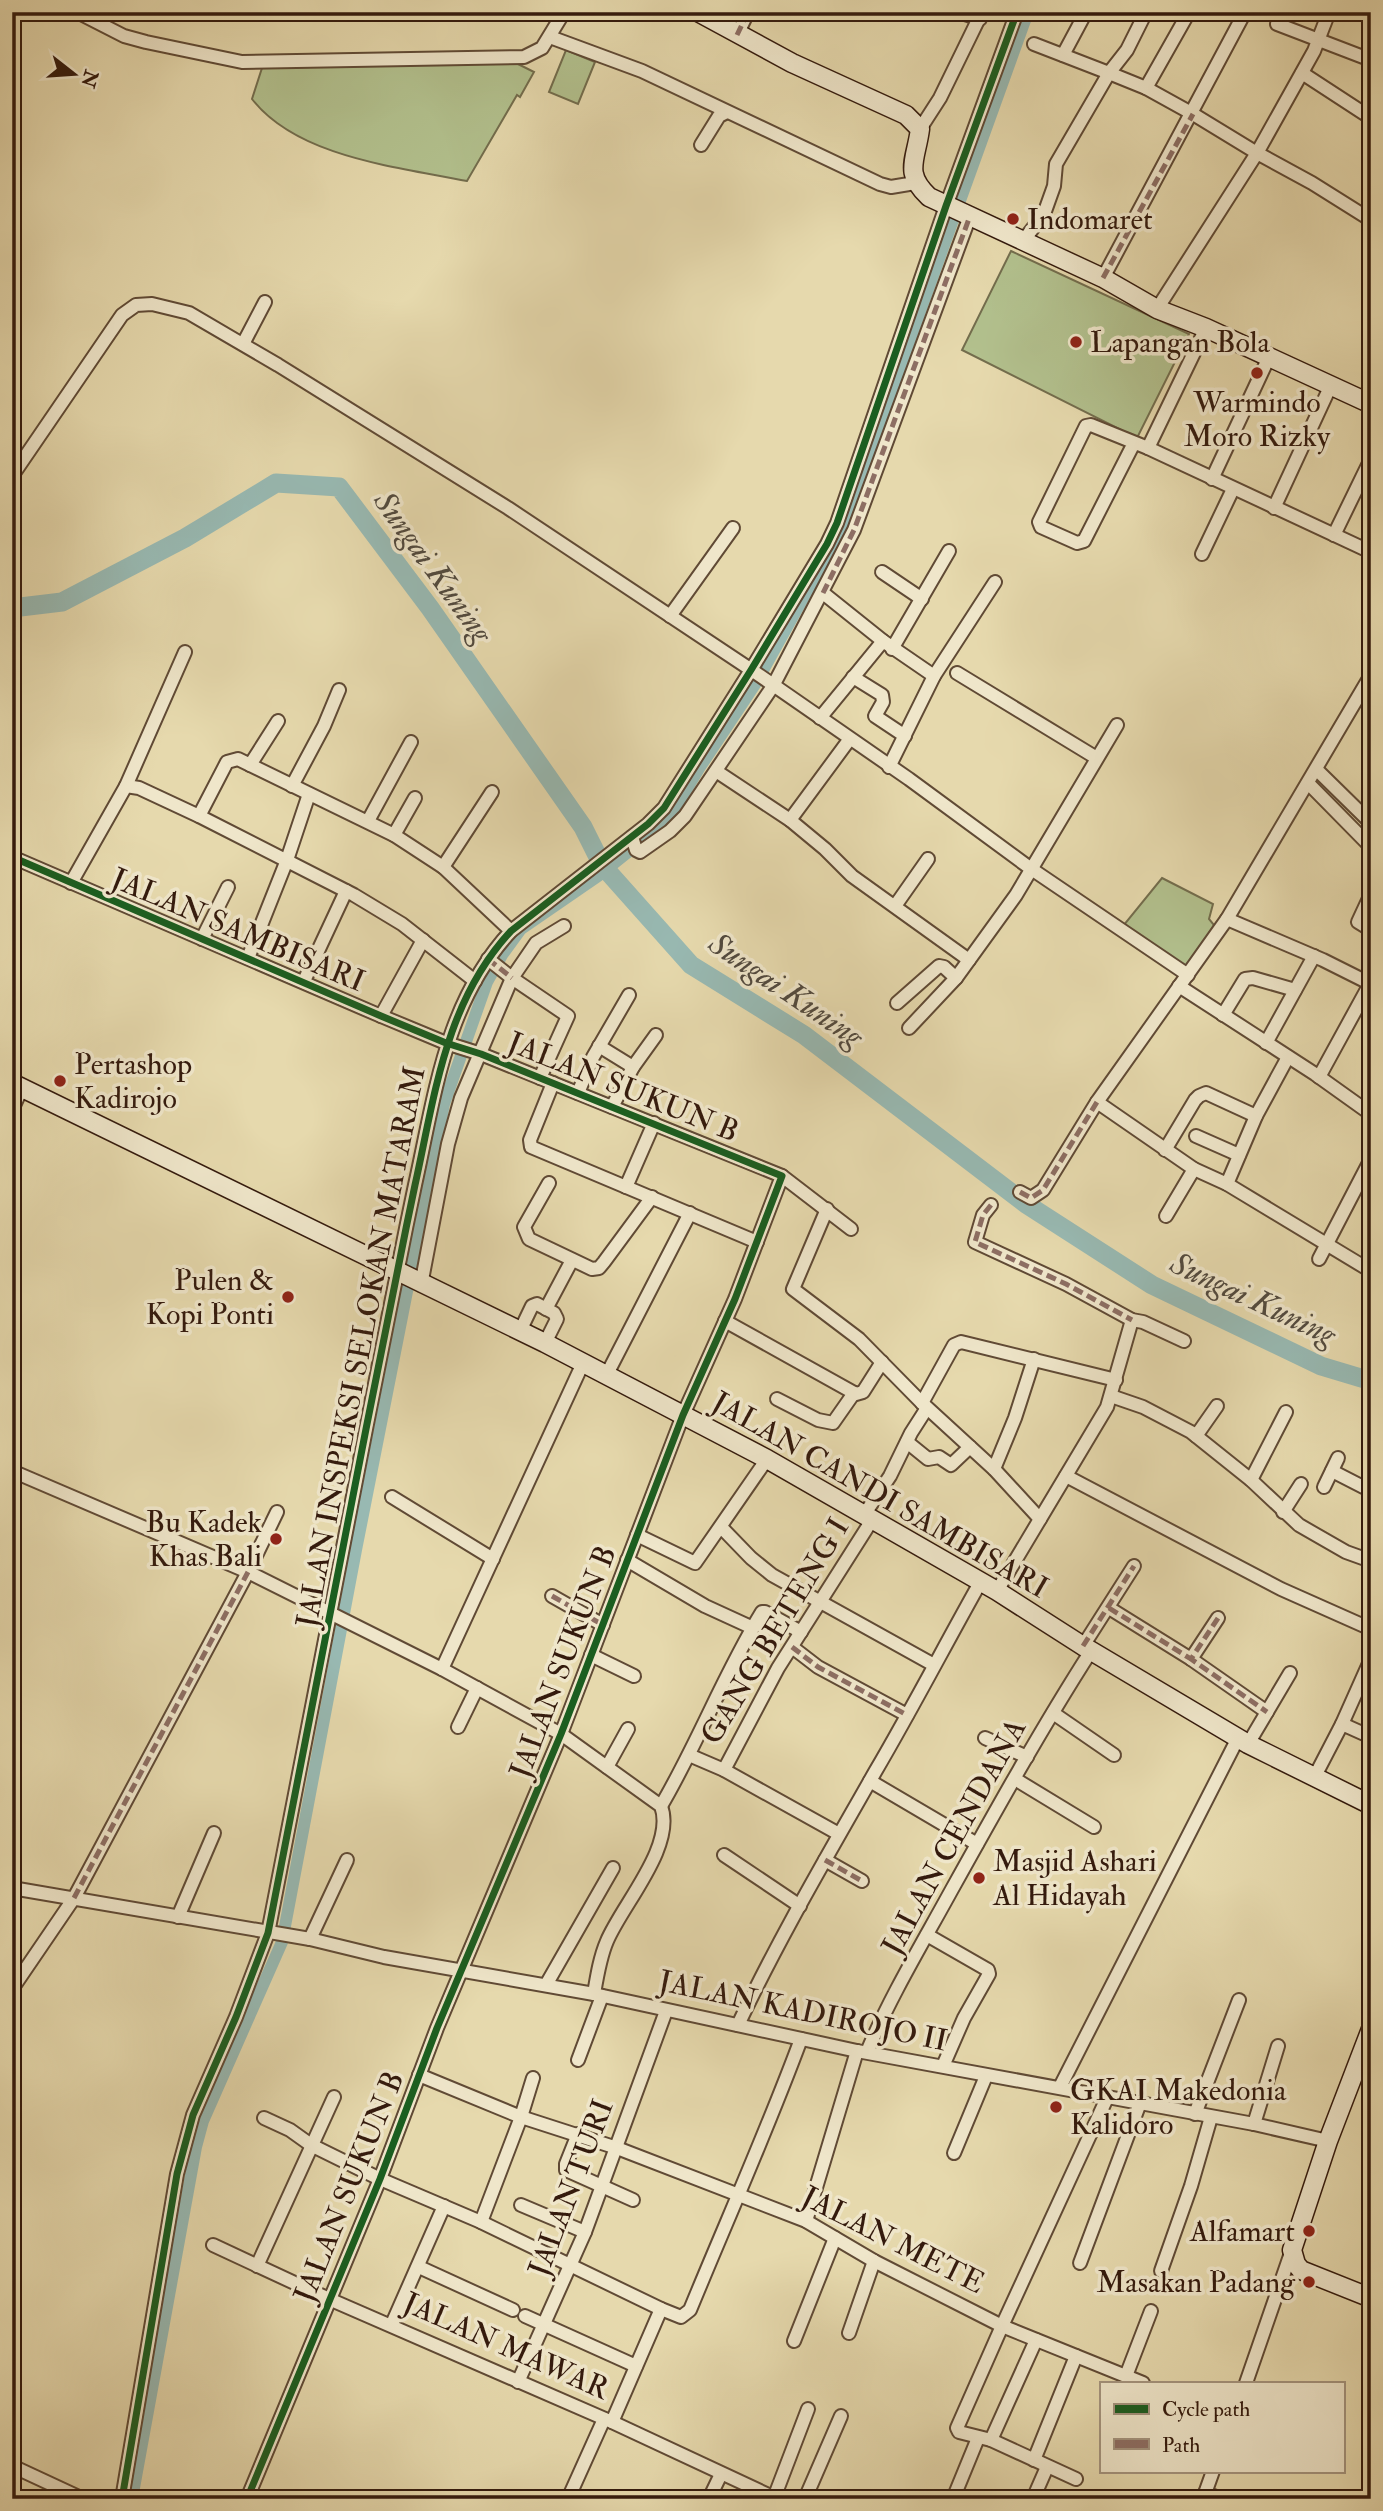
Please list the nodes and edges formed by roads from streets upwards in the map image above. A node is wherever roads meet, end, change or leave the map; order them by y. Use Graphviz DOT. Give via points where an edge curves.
graph roads {
  1 [pos="78,12"];
  2 [pos="564,12"];
  3 [pos="698,12"];
  4 [pos="748,12"];
  5 [pos="958,12"];
  6 [pos="1017,12"];
  7 [pos="1086,12"];
  8 [pos="1146,12"];
  9 [pos="1189,12"];
  10 [pos="1245,12"];
  11 [pos="1329,12"];
  12 [pos="981,15"];
  13 [pos="1277,24"];
  14 [pos="737,35"];
  15 [pos="550,37"];
  16 [pos="1319,41"];
  17 [pos="1034,44"];
  18 [pos="1063,55"];
  19 [pos="1371,60"];
  20 [pos="1302,73"];
  21 [pos="1109,74"];
  22 [pos="1146,88"];
  23 [pos="727,112"];
  24 [pos="1193,114"];
  25 [pos="1370,115"];
  26 [pos="920,129"];
  27 [pos="702,145"];
  28 [pos="1257,153"];
  29 [pos="915,183"];
  30 [pos="958,211"];
  31 [pos="1371,220"];
  32 [pos="1023,241"];
  33 [pos="1103,278"];
  34 [pos="265,302"];
  35 [pos="1157,309"];
  36 [pos="1206,328"];
  37 [pos="243,344"];
  38 [pos="1269,357"];
  39 [pos="1331,385"];
  40 [pos="1371,404"];
  41 [pos="1134,443"];
  42 [pos="1148,448"];
  43 [pos="1371,459"];
  44 [pos="12,476"];
  45 [pos="1212,479"];
  46 [pos="1233,489"];
  47 [pos="1274,508"];
  48 [pos="733,528"];
  49 [pos="1334,535"];
  50 [pos="949,551"];
  51 [pos="1371,552"];
  52 [pos="1202,554"];
  53 [pos="882,572"];
  54 [pos="995,582"];
  55 [pos="823,593"];
  56 [pos="922,600"];
  57 [pos="670,616"];
  58 [pos="887,645"];
  59 [pos="185,652"];
  60 [pos="753,672"];
  61 [pos="957,673"];
  62 [pos="1371,675"];
  63 [pos="934,676"];
  64 [pos="853,677"];
  65 [pos="772,685"];
  66 [pos="339,690"];
  67 [pos="820,718"];
  68 [pos="278,722"];
  69 [pos="1117,725"];
  70 [pos="905,736"];
  71 [pos="849,740"];
  72 [pos="411,741"];
  73 [pos="1096,757"];
  74 [pos="250,765"];
  75 [pos="889,767"];
  76 [pos="1317,770"];
  77 [pos="716,771"];
  78 [pos="1308,783"];
  79 [pos="126,786"];
  80 [pos="292,786"];
  81 [pos="492,792"];
  82 [pos="309,794"];
  83 [pos="415,798"];
  84 [pos="200,816"];
  85 [pos="790,820"];
  86 [pos="368,821"];
  87 [pos="1371,823"];
  88 [pos="394,835"];
  89 [pos="632,842"];
  90 [pos="1371,847"];
  91 [pos="12,857"];
  92 [pos="928,859"];
  93 [pos="287,860"];
  94 [pos="443,866"];
  95 [pos="1030,868"];
  96 [pos="71,883"];
  97 [pos="228,887"];
  98 [pos="346,891"];
  99 [pos="1371,894"];
  100 [pos="895,906"];
  101 [pos="1227,919"];
  102 [pos="564,926"];
  103 [pos="1371,930"];
  104 [pos="511,931"];
  105 [pos="202,939"];
  106 [pos="422,940"];
  107 [pos="1314,956"];
  108 [pos="248,958"];
  109 [pos="969,960"];
  110 [pos="489,961"];
  111 [pos="507,974"];
  112 [pos="1188,975"];
  113 [pos="957,978"];
  114 [pos="304,981"];
  115 [pos="475,981"];
  116 [pos="1370,983"];
  117 [pos="1179,986"];
  118 [pos="1295,990"];
  119 [pos="629,995"];
  120 [pos="897,1003"];
  121 [pos="1223,1015"];
  122 [pos="381,1016"];
  123 [pos="909,1028"];
  124 [pos="656,1035"];
  125 [pos="1266,1043"];
  126 [pos="450,1044"];
  127 [pos="599,1046"];
  128 [pos="475,1052"];
  129 [pos="1288,1057"];
  130 [pos="633,1067"];
  131 [pos="1320,1077"];
  132 [pos="540,1078"];
  133 [pos="553,1083"];
  134 [pos="17,1086"];
  135 [pos="578,1093"];
  136 [pos="1097,1102"];
  137 [pos="612,1107"];
  138 [pos="12,1110"];
  139 [pos="1371,1114"];
  140 [pos="1256,1116"];
  141 [pos="654,1124"];
  142 [pos="1196,1136"];
  143 [pos="1165,1150"];
  144 [pos="1240,1155"];
  145 [pos="1371,1159"];
  146 [pos="1194,1169"];
  147 [pos="782,1176"];
  148 [pos="549,1184"];
  149 [pos="1227,1184"];
  150 [pos="626,1187"];
  151 [pos="1020,1192"];
  152 [pos="652,1197"];
  153 [pos="990,1205"];
  154 [pos="827,1209"];
  155 [pos="690,1213"];
  156 [pos="1166,1216"];
  157 [pos="851,1229"];
  158 [pos="757,1242"];
  159 [pos="1327,1243"];
  160 [pos="1319,1259"];
  161 [pos="572,1261"];
  162 [pos="1371,1270"];
  163 [pos="399,1273"];
  164 [pos="419,1284"];
  165 [pos="546,1309"];
  166 [pos="1132,1320"];
  167 [pos="725,1321"];
  168 [pos="520,1331"];
  169 [pos="1184,1341"];
  170 [pos="545,1343"];
  171 [pos="1034,1359"];
  172 [pos="882,1362"];
  173 [pos="583,1363"];
  174 [pos="606,1376"];
  175 [pos="1116,1380"];
  176 [pos="854,1393"];
  177 [pos="1111,1396"];
  178 [pos="777,1399"];
  179 [pos="924,1406"];
  180 [pos="1217,1406"];
  181 [pos="1286,1412"];
  182 [pos="683,1415"];
  183 [pos="1196,1436"];
  184 [pos="907,1442"];
  185 [pos="970,1447"];
  186 [pos="1338,1458"];
  187 [pos="767,1459"];
  188 [pos="994,1469"];
  189 [pos="12,1471"];
  190 [pos="1332,1471"];
  191 [pos="1066,1476"];
  192 [pos="1251,1480"];
  193 [pos="1301,1484"];
  194 [pos="1324,1487"];
  195 [pos="1371,1491"];
  196 [pos="392,1497"];
  197 [pos="277,1512"];
  198 [pos="1283,1512"];
  199 [pos="868,1517"];
  200 [pos="1040,1519"];
  201 [pos="721,1527"];
  202 [pos="637,1535"];
  203 [pos="493,1559"];
  204 [pos="627,1560"];
  205 [pos="1371,1561"];
  206 [pos="1134,1566"];
  207 [pos="248,1572"];
  208 [pos="981,1581"];
  209 [pos="997,1591"];
  210 [pos="552,1597"];
  211 [pos="822,1601"];
  212 [pos="1109,1608"];
  213 [pos="334,1616"];
  214 [pos="1218,1618"];
  215 [pos="603,1625"];
  216 [pos="753,1628"];
  217 [pos="1371,1629"];
  218 [pos="801,1632"];
  219 [pos="792,1647"];
  220 [pos="1087,1649"];
  221 [pos="591,1655"];
  222 [pos="1191,1659"];
  223 [pos="1371,1659"];
  224 [pos="934,1665"];
  225 [pos="442,1669"];
  226 [pos="1290,1672"];
  227 [pos="634,1676"];
  228 [pos="477,1688"];
  229 [pos="1267,1712"];
  230 [pos="1053,1713"];
  231 [pos="907,1715"];
  232 [pos="1342,1724"];
  233 [pos="458,1727"];
  234 [pos="628,1729"];
  235 [pos="561,1734"];
  236 [pos="1371,1737"];
  237 [pos="985,1738"];
  238 [pos="1243,1741"];
  239 [pos="689,1755"];
  240 [pos="1114,1755"];
  241 [pos="1027,1757"];
  242 [pos="607,1767"];
  243 [pos="724,1770"];
  244 [pos="873,1777"];
  245 [pos="1314,1778"];
  246 [pos="1015,1779"];
  247 [pos="1371,1805"];
  248 [pos="661,1806"];
  249 [pos="1094,1827"];
  250 [pos="214,1833"];
  251 [pos="839,1833"];
  252 [pos="977,1844"];
  253 [pos="724,1855"];
  254 [pos="347,1860"];
  255 [pos="825,1860"];
  256 [pos="613,1868"];
  257 [pos="862,1881"];
  258 [pos="12,1888"];
  259 [pos="74,1898"];
  260 [pos="800,1906"];
  261 [pos="178,1917"];
  262 [pos="272,1933"];
  263 [pos="927,1935"];
  264 [pos="310,1939"];
  265 [pos="463,1970"];
  266 [pos="546,1985"];
  267 [pos="12,1989"];
  268 [pos="598,1995"];
  269 [pos="1240,2000"];
  270 [pos="666,2011"];
  271 [pos="738,2025"];
  272 [pos="1371,2029"];
  273 [pos="801,2039"];
  274 [pos="1278,2046"];
  275 [pos="862,2052"];
  276 [pos="578,2060"];
  277 [pos="943,2066"];
  278 [pos="419,2075"];
  279 [pos="986,2076"];
  280 [pos="533,2078"];
  281 [pos="1060,2087"];
  282 [pos="334,2097"];
  283 [pos="1107,2098"];
  284 [pos="1140,2103"];
  285 [pos="1195,2114"];
  286 [pos="521,2117"];
  287 [pos="1211,2117"];
  288 [pos="264,2118"];
  289 [pos="1254,2124"];
  290 [pos="578,2134"];
  291 [pos="1328,2141"];
  292 [pos="311,2145"];
  293 [pos="617,2148"];
  294 [pos="954,2153"];
  295 [pos="380,2179"];
  296 [pos="602,2186"];
  297 [pos="740,2195"];
  298 [pos="633,2200"];
  299 [pos="521,2205"];
  300 [pos="444,2206"];
  301 [pos="806,2221"];
  302 [pos="481,2222"];
  303 [pos="585,2232"];
  304 [pos="835,2238"];
  305 [pos="213,2245"];
  306 [pos="1292,2250"];
  307 [pos="874,2261"];
  308 [pos="1080,2263"];
  309 [pos="257,2266"];
  310 [pos="419,2267"];
  311 [pos="570,2267"];
  312 [pos="1161,2271"];
  313 [pos="1371,2298"];
  314 [pos="329,2299"];
  315 [pos="661,2309"];
  316 [pos="1151,2311"];
  317 [pos="392,2324"];
  318 [pos="545,2325"];
  319 [pos="1002,2326"];
  320 [pos="849,2333"];
  321 [pos="1036,2340"];
  322 [pos="794,2341"];
  323 [pos="1076,2356"];
  324 [pos="636,2366"];
  325 [pos="1126,2376"];
  326 [pos="518,2382"];
  327 [pos="1141,2382"];
  328 [pos="1246,2382"];
  329 [pos="808,2409"];
  330 [pos="841,2416"];
  331 [pos="608,2421"];
  332 [pos="984,2440"];
  333 [pos="1034,2459"];
  334 [pos="12,2466"];
  335 [pos="1047,2467"];
  336 [pos="1213,2472"];
  337 [pos="721,2474"];
  338 [pos="1076,2479"];
  339 [pos="753,2494"];
  340 [pos="1204,2496"];
  341 [pos="776,2498"];
  342 [pos="83,2499"];
  343 [pos="122,2499"];
  344 [pos="247,2499"];
  345 [pos="568,2499"];
  346 [pos="709,2499"];
  347 [pos="805,2499"];
  348 [pos="953,2499"];
  349 [pos="1033,2499"];
  350 [pos="1222,2499"];
  1 -- 15 [label="street" via="124,36 252,63 517,58 537,52"];
  2 -- 15 [label="street"];
  3 -- 14 [label="street"];
  4 -- 14 [label="street"];
  5 -- 12 [label="street"];
  6 -- 30 [label="street, JALAN INSPEKSI SELOKAN MATARAM"];
  7 -- 18 [label="street"];
  8 -- 21 [label="street"];
  9 -- 22 [label="street"];
  10 -- 24 [label="street"];
  11 -- 16 [label="street"];
  12 -- 26 [label="street"];
  13 -- 16 [label="street"];
  14 -- 26 [label="street" via="906,115"];
  15 -- 23 [label="street" via="642,71"];
  16 -- 19 [label="street"];
  16 -- 20 [label="street"];
  17 -- 18 [label="street"];
  18 -- 21 [label="street"];
  20 -- 25 [label="street"];
  20 -- 28 [label="street"];
  21 -- 22 [label="street"];
  21 -- 32 [label="street" via="1056,164 1044,214"];
  22 -- 24 [label="street"];
  23 -- 27 [label="street" via="719,116"];
  23 -- 29 [label="street" via="880,184"];
  24 -- 28 [label="street"];
  24 -- 33 [label="street"];
  26 -- 29 [label="street"];
  28 -- 31 [label="street"];
  28 -- 35 [label="street"];
  29 -- 30 [label="street" via="929,197"];
  30 -- 32 [label="street"];
  30 -- 55 [label="street" via="854,530"];
  30 -- 60 [label="street, JALAN INSPEKSI SELOKAN MATARAM" via="837,523"];
  32 -- 33 [label="street"];
  33 -- 35 [label="street"];
  34 -- 37 [label="street"];
  35 -- 36 [label="street"];
  36 -- 38 [label="street"];
  36 -- 42 [label="street"];
  37 -- 44 [label="street" via="189,313 136,305 122,315"];
  37 -- 57 [label="street" via="508,508"];
  38 -- 39 [label="street"];
  38 -- 45 [label="street"];
  39 -- 40 [label="street"];
  39 -- 47 [label="street"];
  41 -- 41 [label="street" via="1084,541 1077,543 1043,528 1039,522 1086,426"];
  41 -- 42 [label="street"];
  42 -- 45 [label="street"];
  43 -- 49 [label="street"];
  45 -- 46 [label="street"];
  46 -- 47 [label="street"];
  46 -- 52 [label="street"];
  47 -- 49 [label="street"];
  48 -- 57 [label="street"];
  49 -- 51 [label="street"];
  50 -- 56 [label="street"];
  53 -- 56 [label="street"];
  54 -- 63 [label="street"];
  55 -- 58 [label="street"];
  55 -- 65 [label="street"];
  56 -- 58 [label="street"];
  57 -- 60 [label="street"];
  58 -- 63 [label="street"];
  58 -- 64 [label="street"];
  59 -- 79 [label="street"];
  60 -- 65 [label="street"];
  60 -- 89 [label="street, JALAN INSPEKSI SELOKAN MATARAM" via="664,808"];
  61 -- 73 [label="street"];
  62 -- 76 [label="street"];
  63 -- 70 [label="street"];
  64 -- 67 [label="street"];
  64 -- 70 [label="street" via="882,695 875,716"];
  65 -- 67 [label="street"];
  65 -- 77 [label="street"];
  66 -- 80 [label="street"];
  67 -- 71 [label="street"];
  68 -- 74 [label="street"];
  69 -- 73 [label="street"];
  70 -- 75 [label="street"];
  71 -- 75 [label="street"];
  71 -- 85 [label="street"];
  72 -- 86 [label="street"];
  73 -- 95 [label="street"];
  74 -- 80 [label="street"];
  74 -- 84 [label="street" via="234,758 227,762"];
  75 -- 95 [label="street"];
  76 -- 78 [label="street"];
  76 -- 87 [label="street"];
  77 -- 85 [label="street"];
  77 -- 89 [label="street" via="685,816 640,852"];
  78 -- 90 [label="street"];
  78 -- 101 [label="street"];
  79 -- 84 [label="street"];
  79 -- 96 [label="street"];
  80 -- 82 [label="street"];
  81 -- 94 [label="street"];
  82 -- 86 [label="street"];
  82 -- 93 [label="street"];
  83 -- 88 [label="street"];
  84 -- 93 [label="street"];
  85 -- 100 [label="street" via="852,876"];
  86 -- 88 [label="street"];
  88 -- 94 [label="street"];
  89 -- 104 [label="street, JALAN INSPEKSI SELOKAN MATARAM"];
  91 -- 96 [label="street, JALAN SAMBISARI"];
  92 -- 100 [label="street"];
  93 -- 98 [label="street"];
  93 -- 108 [label="street"];
  94 -- 104 [label="street"];
  95 -- 109 [label="street"];
  95 -- 112 [label="street"];
  96 -- 105 [label="street, JALAN SAMBISARI"];
  97 -- 105 [label="street"];
  98 -- 106 [label="street"];
  98 -- 114 [label="street"];
  99 -- 103 [label="street" via="1358,922"];
  100 -- 109 [label="street"];
  101 -- 107 [label="street"];
  101 -- 112 [label="street"];
  102 -- 111 [label="street" via="536,943"];
  104 -- 110 [label="street, JALAN INSPEKSI SELOKAN MATARAM"];
  105 -- 108 [label="street, JALAN SAMBISARI"];
  106 -- 115 [label="street"];
  106 -- 122 [label="street"];
  107 -- 116 [label="street"];
  107 -- 118 [label="street"];
  108 -- 114 [label="street, JALAN SAMBISARI"];
  109 -- 113 [label="street"];
  110 -- 111 [label="street"];
  110 -- 115 [label="street, JALAN INSPEKSI SELOKAN MATARAM"];
  111 -- 128 [label="street"];
  111 -- 132 [label="street" via="568,1016"];
  112 -- 117 [label="street"];
  113 -- 120 [label="street" via="939,966"];
  113 -- 123 [label="street"];
  114 -- 122 [label="street, JALAN SAMBISARI"];
  115 -- 126 [label="street, JALAN INSPEKSI SELOKAN MATARAM"];
  116 -- 131 [label="street"];
  117 -- 121 [label="street"];
  117 -- 136 [label="street"];
  118 -- 121 [label="street" via="1245,979"];
  118 -- 125 [label="street"];
  119 -- 127 [label="street"];
  121 -- 125 [label="street"];
  122 -- 126 [label="street, JALAN SAMBISARI"];
  124 -- 130 [label="street"];
  125 -- 129 [label="street"];
  126 -- 128 [label="street, JALAN SUKUN B"];
  126 -- 163 [label="street, JALAN INSPEKSI SELOKAN MATARAM" via="433,1089"];
  127 -- 130 [label="street"];
  127 -- 135 [label="street"];
  128 -- 132 [label="street, JALAN SUKUN B"];
  128 -- 164 [label="street" via="448,1144"];
  129 -- 131 [label="street"];
  129 -- 140 [label="street"];
  130 -- 137 [label="street"];
  131 -- 139 [label="street"];
  132 -- 133 [label="street, JALAN SUKUN B"];
  133 -- 135 [label="street, JALAN SUKUN B"];
  133 -- 150 [label="street" via="531,1147"];
  134 -- 138 [label="street"];
  134 -- 163 [label="street, JALAN CANDI SAMBISARI"];
  135 -- 137 [label="street, JALAN SUKUN B"];
  136 -- 143 [label="street"];
  136 -- 151 [label="street" via="1043,1191 1031,1198"];
  137 -- 141 [label="street, JALAN SUKUN B"];
  140 -- 143 [label="street" via="1202,1094"];
  140 -- 144 [label="street"];
  141 -- 147 [label="street, JALAN SUKUN B"];
  141 -- 150 [label="street"];
  142 -- 144 [label="street"];
  143 -- 146 [label="street"];
  144 -- 149 [label="street"];
  145 -- 159 [label="street"];
  146 -- 149 [label="street"];
  146 -- 156 [label="street"];
  147 -- 154 [label="street"];
  147 -- 158 [label="street, JALAN SUKUN B"];
  148 -- 161 [label="street" via="524,1232"];
  149 -- 159 [label="street"];
  150 -- 152 [label="street"];
  152 -- 155 [label="street"];
  152 -- 161 [label="street" via="599,1268"];
  153 -- 166 [label="street" via="975,1242"];
  154 -- 157 [label="street"];
  154 -- 172 [label="street" via="793,1289"];
  155 -- 158 [label="street"];
  155 -- 174 [label="street"];
  158 -- 167 [label="street, JALAN SUKUN B"];
  159 -- 160 [label="street"];
  159 -- 162 [label="street"];
  161 -- 165 [label="street"];
  163 -- 164 [label="street, JALAN CANDI SAMBISARI"];
  163 -- 213 [label="street, JALAN INSPEKSI SELOKAN MATARAM"];
  164 -- 168 [label="street, JALAN CANDI SAMBISARI"];
  165 -- 168 [label="street" via="533,1306"];
  165 -- 170 [label="street" via="557,1319"];
  166 -- 169 [label="street"];
  166 -- 175 [label="street"];
  167 -- 176 [label="street"];
  167 -- 182 [label="street, JALAN SUKUN B"];
  168 -- 170 [label="street, JALAN CANDI SAMBISARI"];
  170 -- 173 [label="street, JALAN CANDI SAMBISARI"];
  171 -- 175 [label="street"];
  171 -- 179 [label="street, GANG BETENG I" via="957,1342"];
  171 -- 188 [label="street"];
  172 -- 176 [label="street" via="863,1392"];
  172 -- 179 [label="street"];
  173 -- 174 [label="street, JALAN CANDI SAMBISARI"];
  173 -- 203 [label="street"];
  174 -- 182 [label="street, JALAN CANDI SAMBISARI"];
  175 -- 177 [label="street"];
  176 -- 178 [label="street" via="833,1423"];
  177 -- 183 [label="street" via="1143,1407"];
  177 -- 191 [label="street"];
  179 -- 184 [label="street, GANG BETENG I"];
  179 -- 185 [label="street"];
  180 -- 183 [label="street"];
  181 -- 192 [label="street"];
  182 -- 187 [label="street, JALAN CANDI SAMBISARI"];
  182 -- 202 [label="street, JALAN SUKUN B"];
  183 -- 192 [label="street"];
  184 -- 185 [label="street" via="928,1459 939,1457 951,1465"];
  184 -- 199 [label="street, GANG BETENG I"];
  185 -- 188 [label="street"];
  186 -- 190 [label="street"];
  187 -- 199 [label="street, JALAN CANDI SAMBISARI"];
  187 -- 201 [label="street"];
  188 -- 200 [label="street"];
  189 -- 207 [label="street"];
  190 -- 194 [label="street"];
  190 -- 195 [label="street"];
  191 -- 200 [label="street"];
  191 -- 217 [label="street" via="1281,1589"];
  192 -- 198 [label="street"];
  193 -- 198 [label="street"];
  196 -- 203 [label="street"];
  197 -- 207 [label="street"];
  198 -- 205 [label="street" via="1317,1536"];
  199 -- 208 [label="street, JALAN CANDI SAMBISARI"];
  199 -- 211 [label="street, GANG BETENG I"];
  200 -- 209 [label="street"];
  201 -- 202 [label="street" via="694,1563"];
  201 -- 211 [label="street" via="772,1575"];
  202 -- 204 [label="street, JALAN SUKUN B"];
  203 -- 225 [label="street"];
  204 -- 215 [label="street, JALAN SUKUN B"];
  204 -- 216 [label="street"];
  206 -- 212 [label="street, JALAN CENDANA"];
  207 -- 213 [label="street"];
  207 -- 259 [label="street"];
  208 -- 209 [label="street, JALAN CANDI SAMBISARI"];
  208 -- 224 [label="street"];
  209 -- 220 [label="street, JALAN CANDI SAMBISARI"];
  210 -- 215 [label="street"];
  211 -- 218 [label="street, GANG BETENG I"];
  211 -- 224 [label="street"];
  212 -- 220 [label="street, JALAN CENDANA"];
  212 -- 222 [label="street"];
  213 -- 225 [label="street"];
  213 -- 262 [label="street, JALAN INSPEKSI SELOKAN MATARAM"];
  214 -- 222 [label="street"];
  215 -- 221 [label="street, JALAN SUKUN B"];
  216 -- 218 [label="street" via="763,1612"];
  216 -- 239 [label="street"];
  218 -- 219 [label="street, GANG BETENG I"];
  219 -- 231 [label="street" via="818,1667"];
  219 -- 243 [label="street, GANG BETENG I"];
  220 -- 230 [label="street, JALAN CENDANA"];
  220 -- 238 [label="street, JALAN CANDI SAMBISARI"];
  221 -- 227 [label="street"];
  221 -- 235 [label="street, JALAN SUKUN B"];
  222 -- 229 [label="street"];
  223 -- 232 [label="street"];
  224 -- 231 [label="street"];
  225 -- 228 [label="street"];
  226 -- 229 [label="street"];
  228 -- 233 [label="street"];
  228 -- 235 [label="street"];
  229 -- 238 [label="street"];
  230 -- 240 [label="street"];
  230 -- 241 [label="street, JALAN CENDANA"];
  231 -- 244 [label="street"];
  232 -- 236 [label="street"];
  232 -- 245 [label="street"];
  234 -- 242 [label="street"];
  235 -- 242 [label="street"];
  235 -- 265 [label="street, JALAN SUKUN B"];
  237 -- 241 [label="street"];
  238 -- 245 [label="street, JALAN CANDI SAMBISARI"];
  238 -- 281 [label="street"];
  239 -- 243 [label="street"];
  239 -- 248 [label="street"];
  241 -- 246 [label="street, JALAN CENDANA"];
  242 -- 248 [label="street"];
  243 -- 251 [label="street"];
  244 -- 251 [label="street"];
  244 -- 252 [label="street"];
  245 -- 247 [label="street, JALAN CANDI SAMBISARI"];
  246 -- 249 [label="street"];
  246 -- 252 [label="street, JALAN CENDANA"];
  248 -- 268 [label="street" via="664,1819 659,1844 608,1938"];
  250 -- 261 [label="street"];
  251 -- 255 [label="street"];
  252 -- 263 [label="street, JALAN CENDANA"];
  253 -- 260 [label="street"];
  254 -- 264 [label="street"];
  255 -- 257 [label="street"];
  255 -- 260 [label="street"];
  256 -- 266 [label="street"];
  258 -- 259 [label="street, JALAN KADIROJO II"];
  259 -- 261 [label="street, JALAN KADIROJO II"];
  259 -- 267 [label="street"];
  260 -- 271 [label="street"];
  261 -- 262 [label="street, JALAN KADIROJO II"];
  262 -- 264 [label="street, JALAN KADIROJO II"];
  262 -- 343 [label="street, JALAN INSPEKSI SELOKAN MATARAM" via="193,2115 177,2174"];
  263 -- 275 [label="street, JALAN CENDANA"];
  263 -- 277 [label="street" via="989,1974"];
  264 -- 265 [label="street, JALAN KADIROJO II"];
  265 -- 266 [label="street, JALAN KADIROJO II"];
  265 -- 278 [label="street, JALAN SUKUN B"];
  266 -- 268 [label="street, JALAN KADIROJO II"];
  268 -- 270 [label="street, JALAN KADIROJO II"];
  268 -- 276 [label="street"];
  269 -- 285 [label="street"];
  270 -- 271 [label="street, JALAN KADIROJO II"];
  270 -- 293 [label="street, JALAN TURI"];
  271 -- 273 [label="street, JALAN KADIROJO II"];
  272 -- 291 [label="street"];
  273 -- 275 [label="street, JALAN KADIROJO II"];
  273 -- 297 [label="street"];
  274 -- 289 [label="street"];
  275 -- 277 [label="street, JALAN KADIROJO II"];
  275 -- 301 [label="street, JALAN CENDANA"];
  277 -- 279 [label="street, JALAN KADIROJO II"];
  278 -- 286 [label="street, JALAN METE"];
  278 -- 295 [label="street, JALAN SUKUN B"];
  279 -- 281 [label="street, JALAN KADIROJO II"];
  279 -- 294 [label="street"];
  280 -- 286 [label="street"];
  281 -- 283 [label="street, JALAN KADIROJO II"];
  282 -- 292 [label="street"];
  283 -- 284 [label="street, JALAN KADIROJO II"];
  283 -- 319 [label="street"];
  284 -- 285 [label="street, JALAN KADIROJO II"];
  284 -- 308 [label="street"];
  285 -- 287 [label="street, JALAN KADIROJO II"];
  286 -- 290 [label="street, JALAN METE"];
  286 -- 302 [label="street"];
  287 -- 289 [label="street, JALAN KADIROJO II"];
  287 -- 312 [label="street"];
  288 -- 292 [label="street"];
  289 -- 291 [label="street, JALAN KADIROJO II"];
  290 -- 293 [label="street, JALAN METE"];
  290 -- 296 [label="street" via="566,2170"];
  291 -- 306 [label="street"];
  292 -- 295 [label="street"];
  292 -- 309 [label="street"];
  293 -- 296 [label="street, JALAN TURI"];
  293 -- 297 [label="street, JALAN METE"];
  295 -- 300 [label="street"];
  295 -- 314 [label="street, JALAN SUKUN B"];
  296 -- 298 [label="street"];
  296 -- 303 [label="street, JALAN TURI"];
  297 -- 301 [label="street, JALAN METE"];
  297 -- 315 [label="street" via="690,2310 681,2317"];
  299 -- 303 [label="street"];
  300 -- 302 [label="street"];
  300 -- 310 [label="street"];
  301 -- 304 [label="street, JALAN METE"];
  302 -- 311 [label="street"];
  303 -- 311 [label="street, JALAN TURI"];
  304 -- 307 [label="street, JALAN METE"];
  304 -- 322 [label="street"];
  305 -- 309 [label="street, JALAN MAWAR"];
  306 -- 313 [label="street" via="1301,2270"];
  306 -- 328 [label="street"];
  307 -- 319 [label="street, JALAN METE"];
  307 -- 320 [label="street"];
  309 -- 314 [label="street, JALAN MAWAR"];
  310 -- 317 [label="street"];
  310 -- 318 [label="street"];
  311 -- 315 [label="street"];
  311 -- 318 [label="street, JALAN TURI"];
  314 -- 317 [label="street, JALAN MAWAR"];
  314 -- 344 [label="street, JALAN SUKUN B"];
  315 -- 324 [label="street"];
  316 -- 325 [label="street"];
  317 -- 326 [label="street, JALAN MAWAR"];
  318 -- 324 [label="street"];
  318 -- 326 [label="street, JALAN TURI"];
  319 -- 321 [label="street, JALAN METE"];
  319 -- 332 [label="street" via="957,2428"];
  321 -- 323 [label="street, JALAN METE"];
  321 -- 332 [label="street"];
  323 -- 325 [label="street, JALAN METE"];
  323 -- 333 [label="street"];
  324 -- 331 [label="street"];
  325 -- 327 [label="street, JALAN METE"];
  326 -- 331 [label="street, JALAN MAWAR"];
  329 -- 341 [label="street"];
  330 -- 347 [label="street"];
  331 -- 337 [label="street, JALAN MAWAR"];
  331 -- 345 [label="street"];
  332 -- 333 [label="street"];
  332 -- 348 [label="street"];
  333 -- 335 [label="street"];
  334 -- 342 [label="street"];
  335 -- 338 [label="street"];
  335 -- 349 [label="street"];
  336 -- 340 [label="street"];
  337 -- 339 [label="street, JALAN MAWAR"];
  337 -- 346 [label="street"];
  339 -- 341 [label="street, JALAN MAWAR"];
  340 -- 350 [label="street"];
}
